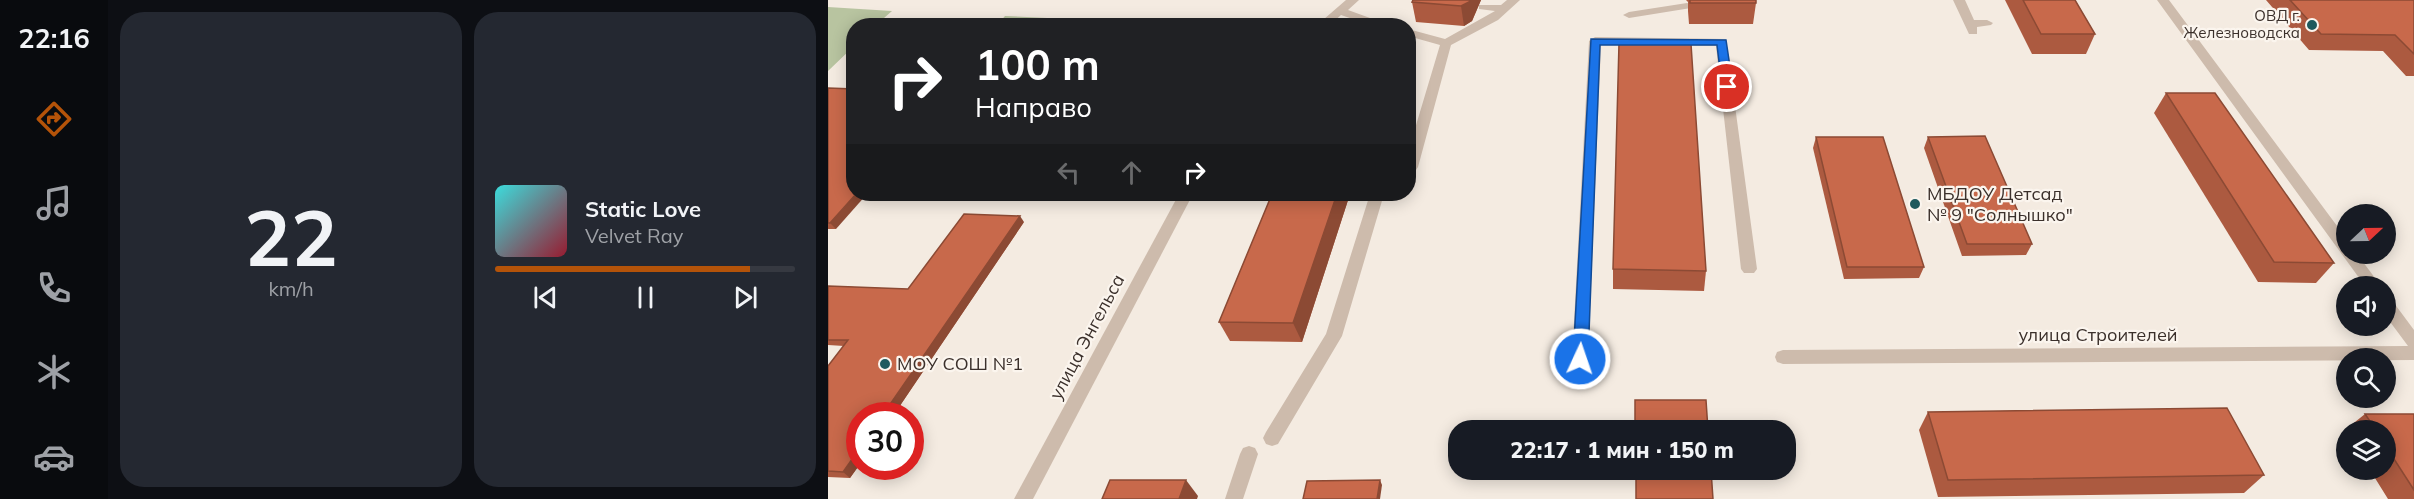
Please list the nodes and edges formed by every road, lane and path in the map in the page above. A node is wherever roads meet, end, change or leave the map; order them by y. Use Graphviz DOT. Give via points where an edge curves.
graph roads {
  1 [pos="1353,0"];
  2 [pos="1514,0"];
  3 [pos="1959,0"];
  4 [pos="2163,0"];
  5 [pos="1687,6"];
  6 [pos="1483,7"];
  7 [pos="1504,9"];
  8 [pos="1339,11"];
  9 [pos="1629,15"];
  10 [pos="1331,18"];
  11 [pos="1361,18"];
  12 [pos="1987,23"];
  13 [pos="1416,34"];
  14 [pos="1446,43"];
  15 [pos="1416,149"];
  16 [pos="1182,201"];
  17 [pos="1375,201"];
  18 [pos="2336,235"];
  19 [pos="1749,269"];
  20 [pos="2396,318"];
  21 [pos="2414,342"];
  22 [pos="2414,352"];
  23 [pos="1783,357"];
  24 [pos="1580,359"];
  25 [pos="1272,438"];
  26 [pos="1249,454"];
  27 [pos="1023,499"];
  28 [pos="1234,499"];
  1 -- 8 [label="street"];
  2 -- 7 [label="street"];
  3 -- 12 [label="street" via="1971,28"];
  4 -- 18 [label="street"];
  5 -- 9 [label="street"];
  6 -- 7 [label="street"];
  7 -- 14 [label="street"];
  8 -- 10 [label="street"];
  8 -- 11 [label="street"];
  13 -- 14 [label="street"];
  14 -- 15 [label="street"];
  16 -- 27 [label="street, улица Энгельса"];
  17 -- 25 [label="street" via="1334,336"];
  19 -- 24 [label="street" via="1722,42 1595,41"];
  20 -- 21 [label="street"];
  22 -- 23 [label="street, улица Строителей"];
  26 -- 28 [label="street"];
}
